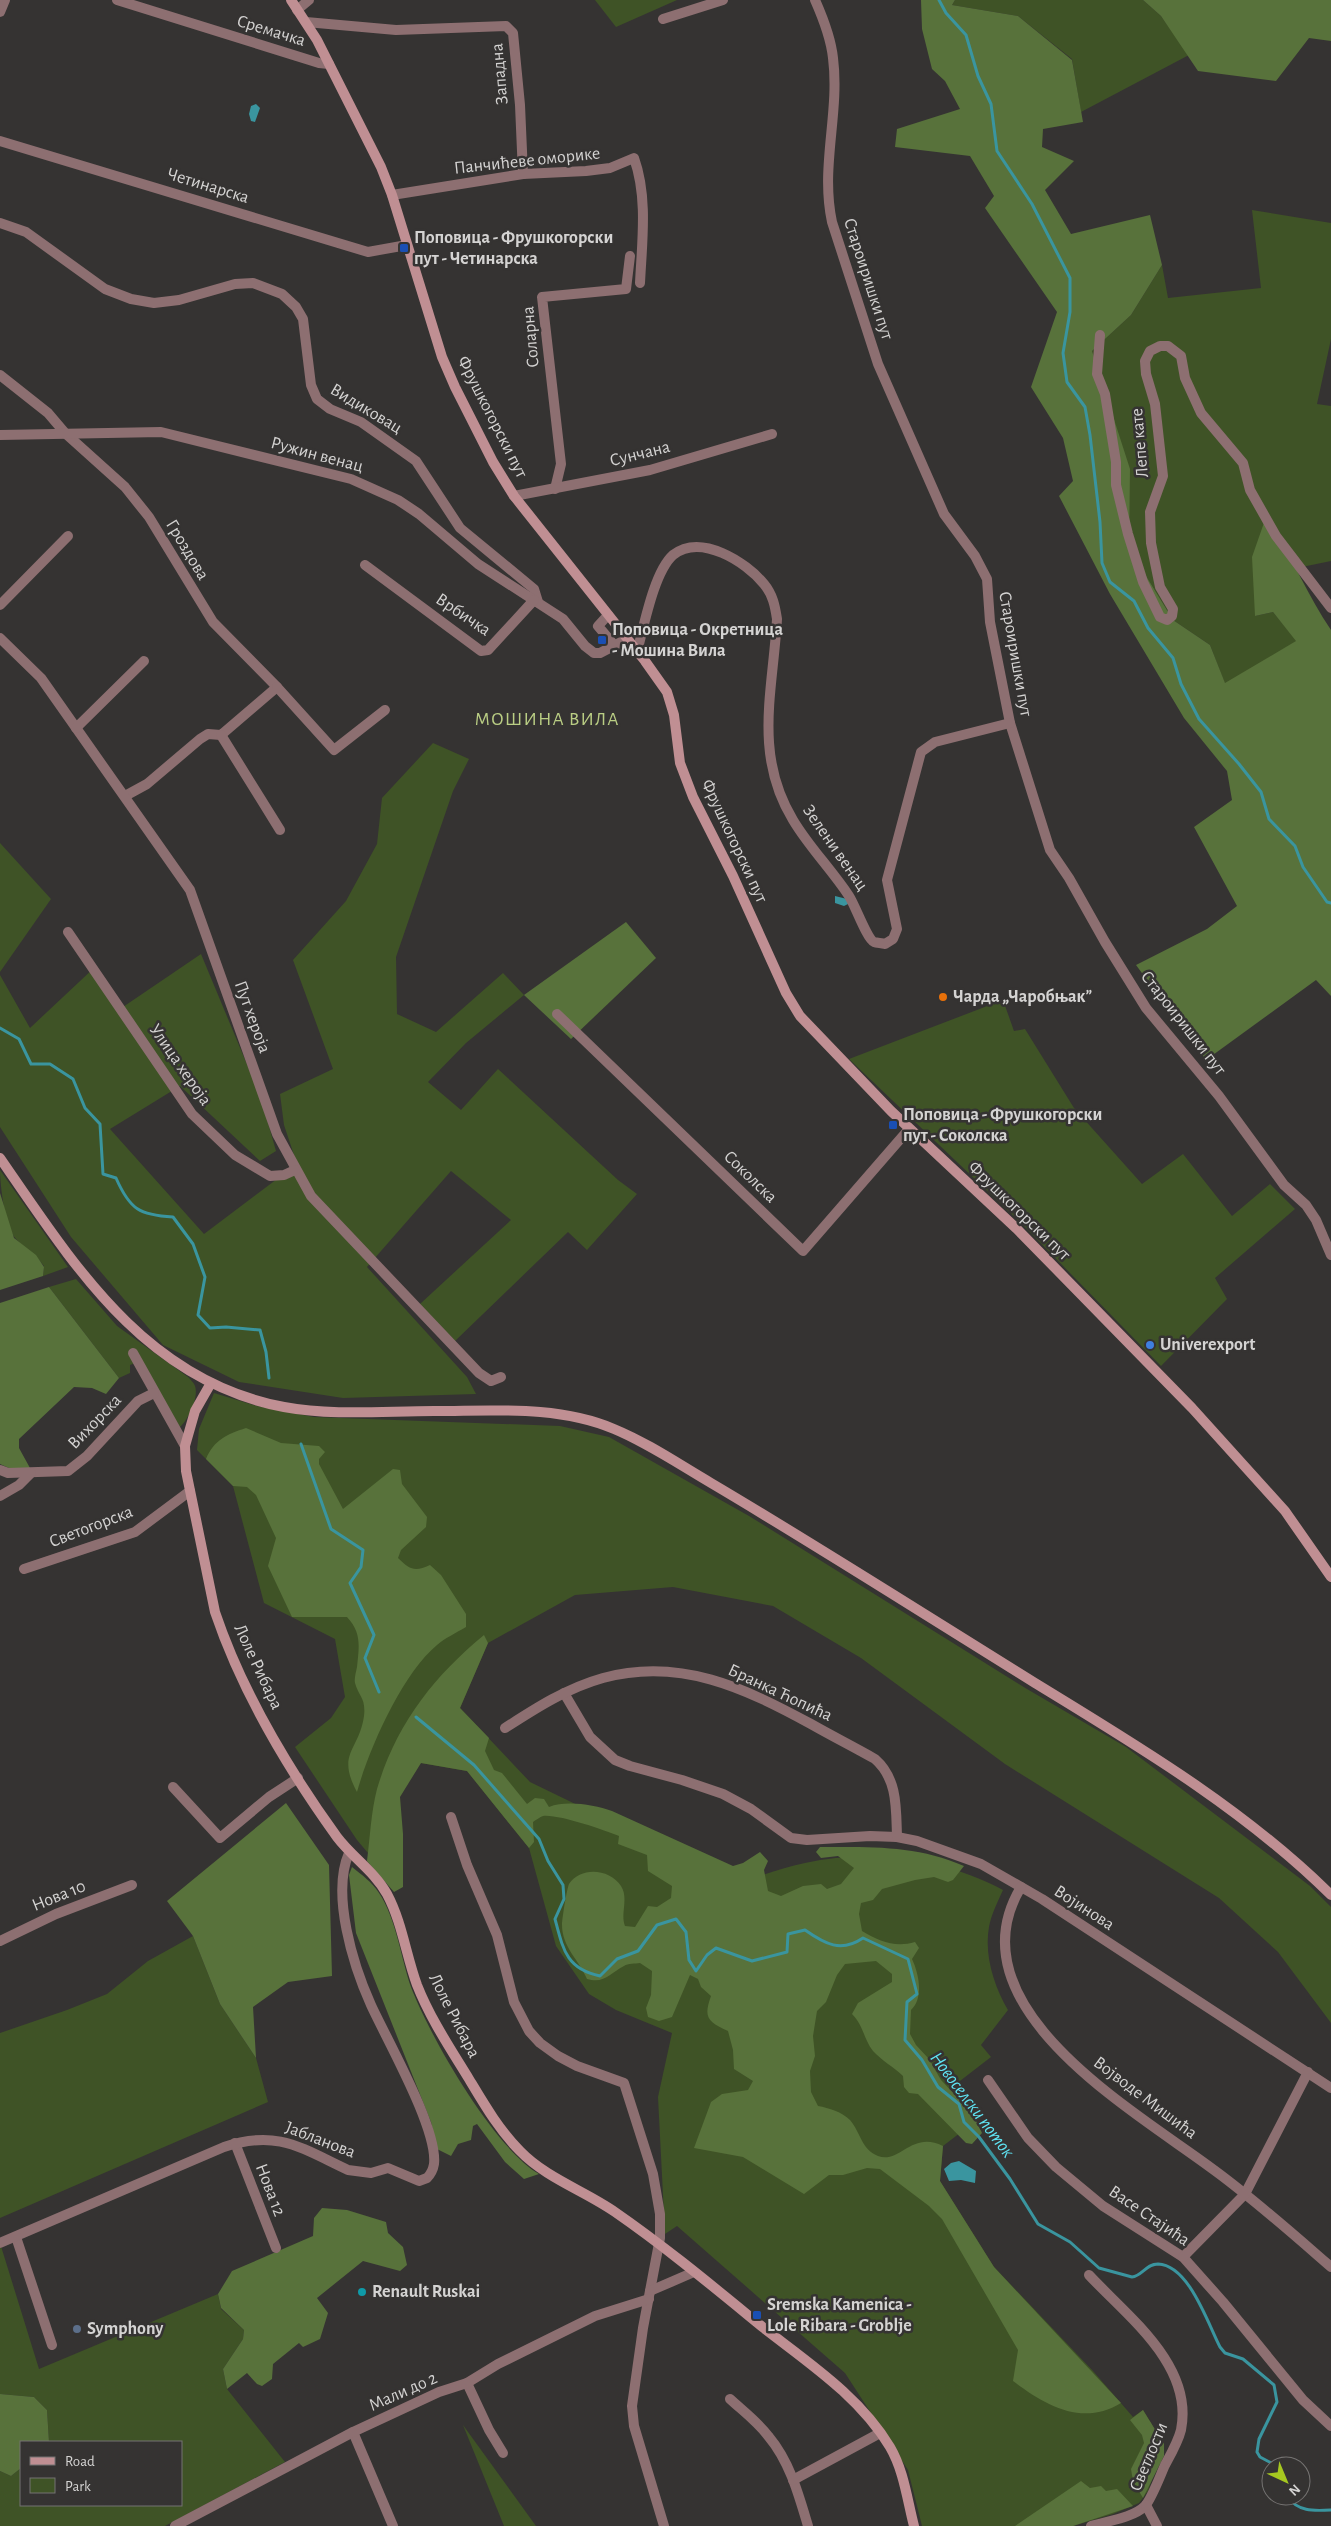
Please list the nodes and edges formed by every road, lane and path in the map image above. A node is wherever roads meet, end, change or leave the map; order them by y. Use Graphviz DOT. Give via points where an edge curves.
graph roads {
  1 [pos="5,0"];
  2 [pos="118,0"];
  3 [pos="291,0"];
  4 [pos="309,0"];
  5 [pos="723,0"];
  6 [pos="815,0"];
  7 [pos="297,10"];
  8 [pos="0,12"];
  9 [pos="663,19"];
  10 [pos="306,22"];
  11 [pos="329,64"];
  12 [pos="0,141"];
  13 [pos="523,174"];
  14 [pos="392,194"];
  15 [pos="0,222"];
  16 [pos="407,244"];
  17 [pos="630,256"];
  18 [pos="640,284"];
  19 [pos="1100,335"];
  20 [pos="0,375"];
  21 [pos="65,433"];
  22 [pos="772,434"];
  23 [pos="0,435"];
  24 [pos="556,489"];
  25 [pos="514,496"];
  26 [pos="68,536"];
  27 [pos="365,565"];
  28 [pos="536,601"];
  29 [pos="0,605"];
  30 [pos="1331,608"];
  31 [pos="608,615"];
  32 [pos="0,638"];
  33 [pos="627,639"];
  34 [pos="614,646"];
  35 [pos="637,652"];
  36 [pos="144,660"];
  37 [pos="277,687"];
  38 [pos="385,710"];
  39 [pos="1010,723"];
  40 [pos="76,728"];
  41 [pos="221,735"];
  42 [pos="125,796"];
  43 [pos="280,830"];
  44 [pos="68,932"];
  45 [pos="557,1014"];
  46 [pos="909,1129"];
  47 [pos="0,1158"];
  48 [pos="295,1170"];
  49 [pos="1331,1255"];
  50 [pos="133,1353"];
  51 [pos="501,1377"];
  52 [pos="211,1383"];
  53 [pos="154,1393"];
  54 [pos="186,1446"];
  55 [pos="0,1470"];
  56 [pos="30,1473"];
  57 [pos="190,1491"];
  58 [pos="0,1496"];
  59 [pos="24,1569"];
  60 [pos="1331,1577"];
  61 [pos="564,1693"];
  62 [pos="505,1728"];
  63 [pos="298,1778"];
  64 [pos="173,1787"];
  65 [pos="451,1816"];
  66 [pos="897,1837"];
  67 [pos="349,1853"];
  68 [pos="132,1885"];
  69 [pos="1021,1887"];
  70 [pos="1331,1895"];
  71 [pos="0,1942"];
  72 [pos="1308,2072"];
  73 [pos="988,2080"];
  74 [pos="1331,2088"];
  75 [pos="234,2143"];
  76 [pos="1245,2194"];
  77 [pos="16,2237"];
  78 [pos="0,2243"];
  79 [pos="659,2246"];
  80 [pos="276,2248"];
  81 [pos="1183,2257"];
  82 [pos="1331,2267"];
  83 [pos="694,2272"];
  84 [pos="1088,2275"];
  85 [pos="650,2295"];
  86 [pos="52,2345"];
  87 [pos="467,2383"];
  88 [pos="730,2399"];
  89 [pos="1331,2426"];
  90 [pos="353,2432"];
  91 [pos="880,2433"];
  92 [pos="503,2453"];
  93 [pos="793,2480"];
  94 [pos="1146,2506"];
  95 [pos="175,2526"];
  96 [pos="393,2526"];
  97 [pos="664,2526"];
  98 [pos="808,2526"];
  99 [pos="914,2526"];
  100 [pos="1091,2526"];
  101 [pos="1157,2526"];
  1 -- 8 [label="street"];
  2 -- 11 [label="street, Сремачка"];
  3 -- 7 [label="street, Фрушкогорски пут"];
  4 -- 7 [label="street"];
  5 -- 9 [label="street"];
  6 -- 39 [label="street, Староиришки пут" via="833,58 833,112 826,172 826,198 832,222 878,364 944,514 975,556 987,579 990,622"];
  7 -- 10 [label="street, Фрушкогорски пут"];
  10 -- 11 [label="street, Фрушкогорски пут"];
  10 -- 13 [label="street, Западна" via="396,30 506,26 513,33"];
  11 -- 14 [label="street, Фрушкогорски пут"];
  12 -- 16 [label="street, Четинарска" via="368,252"];
  13 -- 14 [label="street, Панчићеве оморике"];
  13 -- 18 [label="street, Панчићеве оморике" via="586,172 610,168 634,158 642,201"];
  14 -- 16 [label="street, Фрушкогорски пут"];
  15 -- 28 [label="street, Видиковац" via="26,232 105,289 131,300 154,303 179,300 235,284 254,283 282,294 303,319 310,385 317,399 330,409 362,422 416,462 455,522 534,589"];
  16 -- 25 [label="street, Фрушкогорски пут" via="454,387"];
  17 -- 24 [label="street, Соларна" via="626,288 542,297 560,464"];
  19 -- 30 [label="street, Лепе кате" via="1097,374 1105,394 1116,462 1116,484 1142,582 1160,616 1167,620 1173,609 1160,586 1151,543 1150,512 1163,476 1155,404 1145,361 1150,351 1160,346 1168,346 1181,356 1185,378 1201,413 1243,463 1250,490 1276,536"];
  20 -- 21 [label="street, Гроздова" via="48,413"];
  21 -- 23 [label="street, Ружин венац"];
  21 -- 28 [label="street, Ружин венац" via="161,432 351,479 398,500 478,564"];
  21 -- 37 [label="street, Гроздова" via="125,487 149,517 213,622"];
  22 -- 24 [label="street, Сунчана" via="650,470"];
  24 -- 25 [label="street, Сунчана"];
  25 -- 31 [label="street, Фрушкогорски пут"];
  26 -- 29 [label="street"];
  27 -- 28 [label="street, Врбичка" via="481,651 488,650"];
  28 -- 34 [label="street, Ружин венац" via="563,618 594,653"];
  31 -- 33 [label="street, Фрушкогорски пут"];
  31 -- 34 [label="street" via="598,626"];
  32 -- 40 [label="street, Пут хероја" via="41,678"];
  33 -- 34 [label="street, Ружин венац"];
  33 -- 35 [label="street, Фрушкогорски пут"];
  35 -- 39 [label="street, Зелени венац" via="658,575 673,555 688,548 701,547 718,552 752,572 765,585 775,602 777,620 768,732 770,764 775,781 792,819 849,896 868,937 874,942 886,944 897,929 887,880 921,752 935,742"];
  35 -- 46 [label="street, Фрушкогорски пут" via="667,692 674,715 680,763 792,1003 816,1035"];
  36 -- 40 [label="street"];
  37 -- 38 [label="street, Гроздова" via="334,750"];
  37 -- 41 [label="street"];
  39 -- 49 [label="street, Староиришки пут" via="1050,850 1119,966 1146,1008 1219,1096 1268,1165 1306,1205"];
  40 -- 42 [label="street, Пут хероја"];
  41 -- 42 [label="street" via="208,734 200,739 147,784"];
  41 -- 43 [label="street"];
  42 -- 48 [label="street, Пут хероја" via="194,898 277,1134"];
  44 -- 48 [label="street, Улица хероја" via="192,1114 235,1155 270,1176"];
  45 -- 46 [label="street, Соколска" via="803,1251"];
  46 -- 60 [label="street, Фрушкогорски пут" via="1017,1229 1192,1408 1285,1512"];
  47 -- 52 [label="street" via="50,1230 123,1321 145,1341"];
  48 -- 51 [label="street, Пут хероја" via="311,1196 479,1373 491,1380"];
  50 -- 53 [label="street"];
  52 -- 54 [label="street, Лоле Рибара" via="195,1411"];
  52 -- 70 [label="street" via="259,1401 304,1410 525,1411 566,1414 613,1428 754,1508 1131,1740 1243,1819"];
  53 -- 54 [label="street"];
  53 -- 56 [label="street, Вихорска" via="129,1409 76,1466 68,1471"];
  54 -- 57 [label="street, Лоле Рибара"];
  55 -- 56 [label="street, Вихорска"];
  56 -- 58 [label="street" via="19,1485"];
  57 -- 59 [label="street, Светогорска" via="135,1532"];
  57 -- 63 [label="street, Лоле Рибара" via="221,1630 254,1700"];
  61 -- 62 [label="street, Бранка Ћопића"];
  61 -- 66 [label="street, Војинова" via="590,1737 615,1760 730,1797 791,1838"];
  61 -- 66 [label="street, Бранка Ћопића" via="603,1678 662,1671 712,1678 739,1688 867,1754 881,1765 891,1780"];
  63 -- 64 [label="street" via="269,1796 220,1838"];
  63 -- 67 [label="street, Лоле Рибара"];
  65 -- 79 [label="street" via="467,1865 497,1935 514,2002 526,2026 540,2044 558,2056 620,2080 627,2087 656,2186 660,2214"];
  66 -- 69 [label="street, Војинова" via="982,1864"];
  67 -- 75 [label="street, Јабланова" via="342,1870 345,1924 370,2003 407,2078 427,2128 434,2156 432,2170 427,2178 419,2181 388,2168 371,2173 348,2170 289,2142 254,2138"];
  67 -- 79 [label="street, Лоле Рибара" via="386,1892 424,2000 499,2126 532,2162 615,2212"];
  68 -- 71 [label="street, Нова 10" via="56,1914"];
  69 -- 72 [label="street, Војинова"];
  69 -- 76 [label="street, Војводе Мишића" via="1008,1913 1005,1956 1014,1983 1046,2036 1108,2094"];
  72 -- 74 [label="street, Војинова"];
  72 -- 76 [label="street"];
  73 -- 81 [label="street, Васе Стајића" via="1028,2138 1056,2167 1103,2206"];
  75 -- 77 [label="street, Јабланова"];
  75 -- 80 [label="street, Нова 12"];
  76 -- 81 [label="street"];
  76 -- 82 [label="street, Војводе Мишића"];
  77 -- 78 [label="street, Јабланова"];
  77 -- 86 [label="street"];
  79 -- 83 [label="street, Лоле Рибара"];
  79 -- 85 [label="street"];
  81 -- 89 [label="street, Васе Стајића" via="1303,2400"];
  83 -- 85 [label="street, Мали до 2"];
  83 -- 91 [label="street, Лоле Рибара" via="838,2387 865,2412"];
  84 -- 94 [label="street, Светлости" via="1163,2355 1180,2401 1181,2431"];
  85 -- 87 [label="street, Мали до 2" via="595,2316"];
  85 -- 97 [label="street" via="632,2406 634,2426"];
  87 -- 90 [label="street, Мали до 2" via="439,2392"];
  87 -- 92 [label="street"];
  88 -- 93 [label="street" via="770,2437"];
  90 -- 95 [label="street, Мали до 2"];
  90 -- 96 [label="street"];
  91 -- 93 [label="street"];
  91 -- 99 [label="street, Лоле Рибара" via="903,2478"];
  93 -- 98 [label="street"];
  94 -- 100 [label="street, Светлости"];
  94 -- 101 [label="street"];
}
